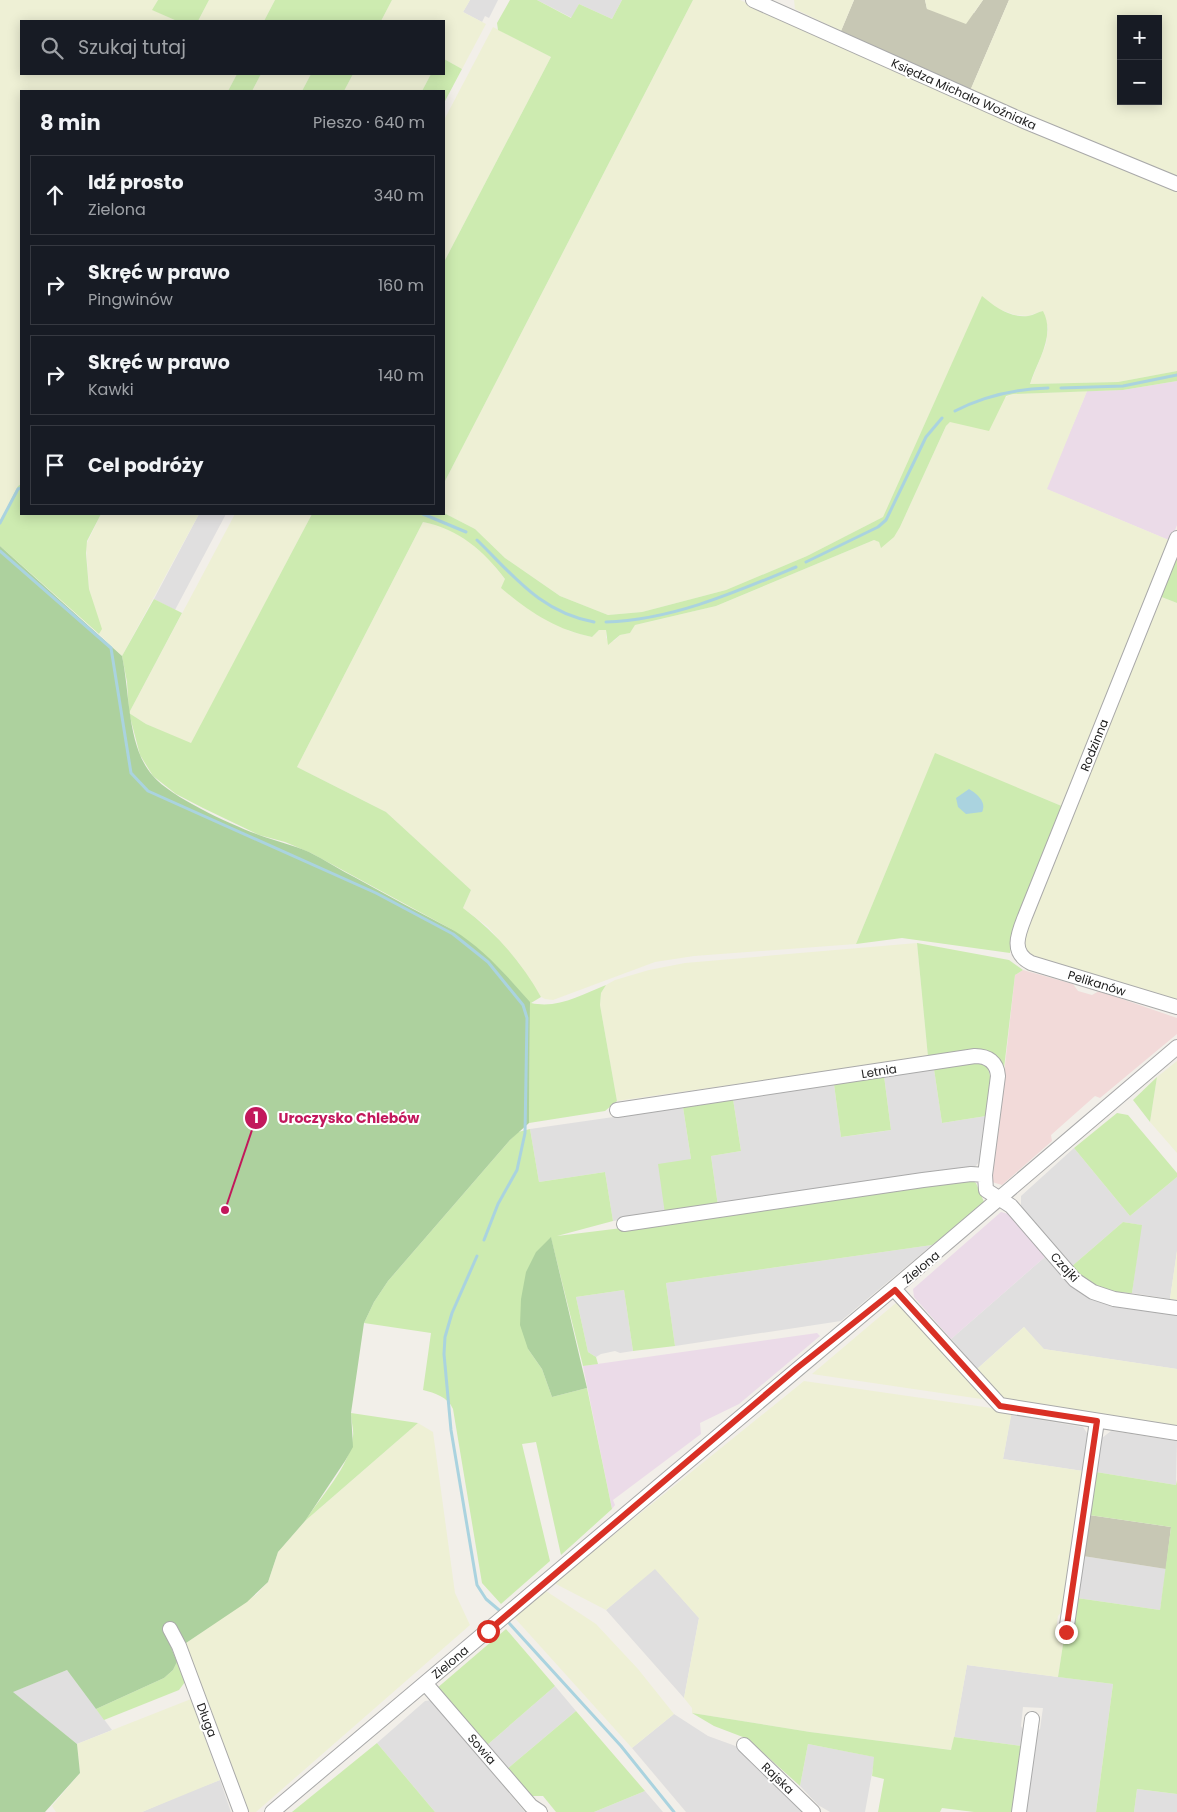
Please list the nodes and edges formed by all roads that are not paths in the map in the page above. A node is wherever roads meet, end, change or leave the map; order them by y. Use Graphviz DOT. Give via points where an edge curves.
graph roads {
  1 [pos="753,0"];
  2 [pos="1177,184"];
  3 [pos="1177,538"];
  4 [pos="1020,954"];
  5 [pos="1177,1007"];
  6 [pos="1177,1047"];
  7 [pos="617,1110"];
  8 [pos="985,1175"];
  9 [pos="1000,1200"];
  10 [pos="624,1224"];
  11 [pos="895,1290"];
  12 [pos="1177,1308"];
  13 [pos="1097,1421"];
  14 [pos="1177,1433"];
  15 [pos="170,1628"];
  16 [pos="1066,1632"];
  17 [pos="425,1684"];
  18 [pos="1032,1719"];
  19 [pos="744,1745"];
  20 [pos="241,1812"];
  21 [pos="272,1812"];
  22 [pos="540,1812"];
  23 [pos="813,1812"];
  24 [pos="1019,1812"];
  1 -- 2 [label="street, Księdza Michała Woźniaka"];
  3 -- 4 [label="street, Rodzinna" via="1018,934"];
  4 -- 5 [label="street, Pelikanów" via="1035,965"];
  6 -- 9 [label="street, Zielona"];
  7 -- 8 [label="street, Letnia" via="982,1056 990,1060 998,1076"];
  8 -- 9 [label="street" via="986,1190"];
  8 -- 10 [label="street" via="923,1180"];
  9 -- 11 [label="street, Zielona"];
  9 -- 12 [label="street, Czajki" via="1012,1206 1075,1280 1093,1292 1114,1299"];
  11 -- 13 [label="street" via="1000,1406"];
  11 -- 17 [label="street, Zielona" via="797,1368"];
  13 -- 14 [label="street"];
  13 -- 16 [label="street"];
  15 -- 20 [label="street, Długa"];
  17 -- 21 [label="street, Zielona"];
  17 -- 22 [label="street, Sowia" via="531,1806"];
  18 -- 24 [label="street"];
  19 -- 23 [label="street, Rajska"];
}
